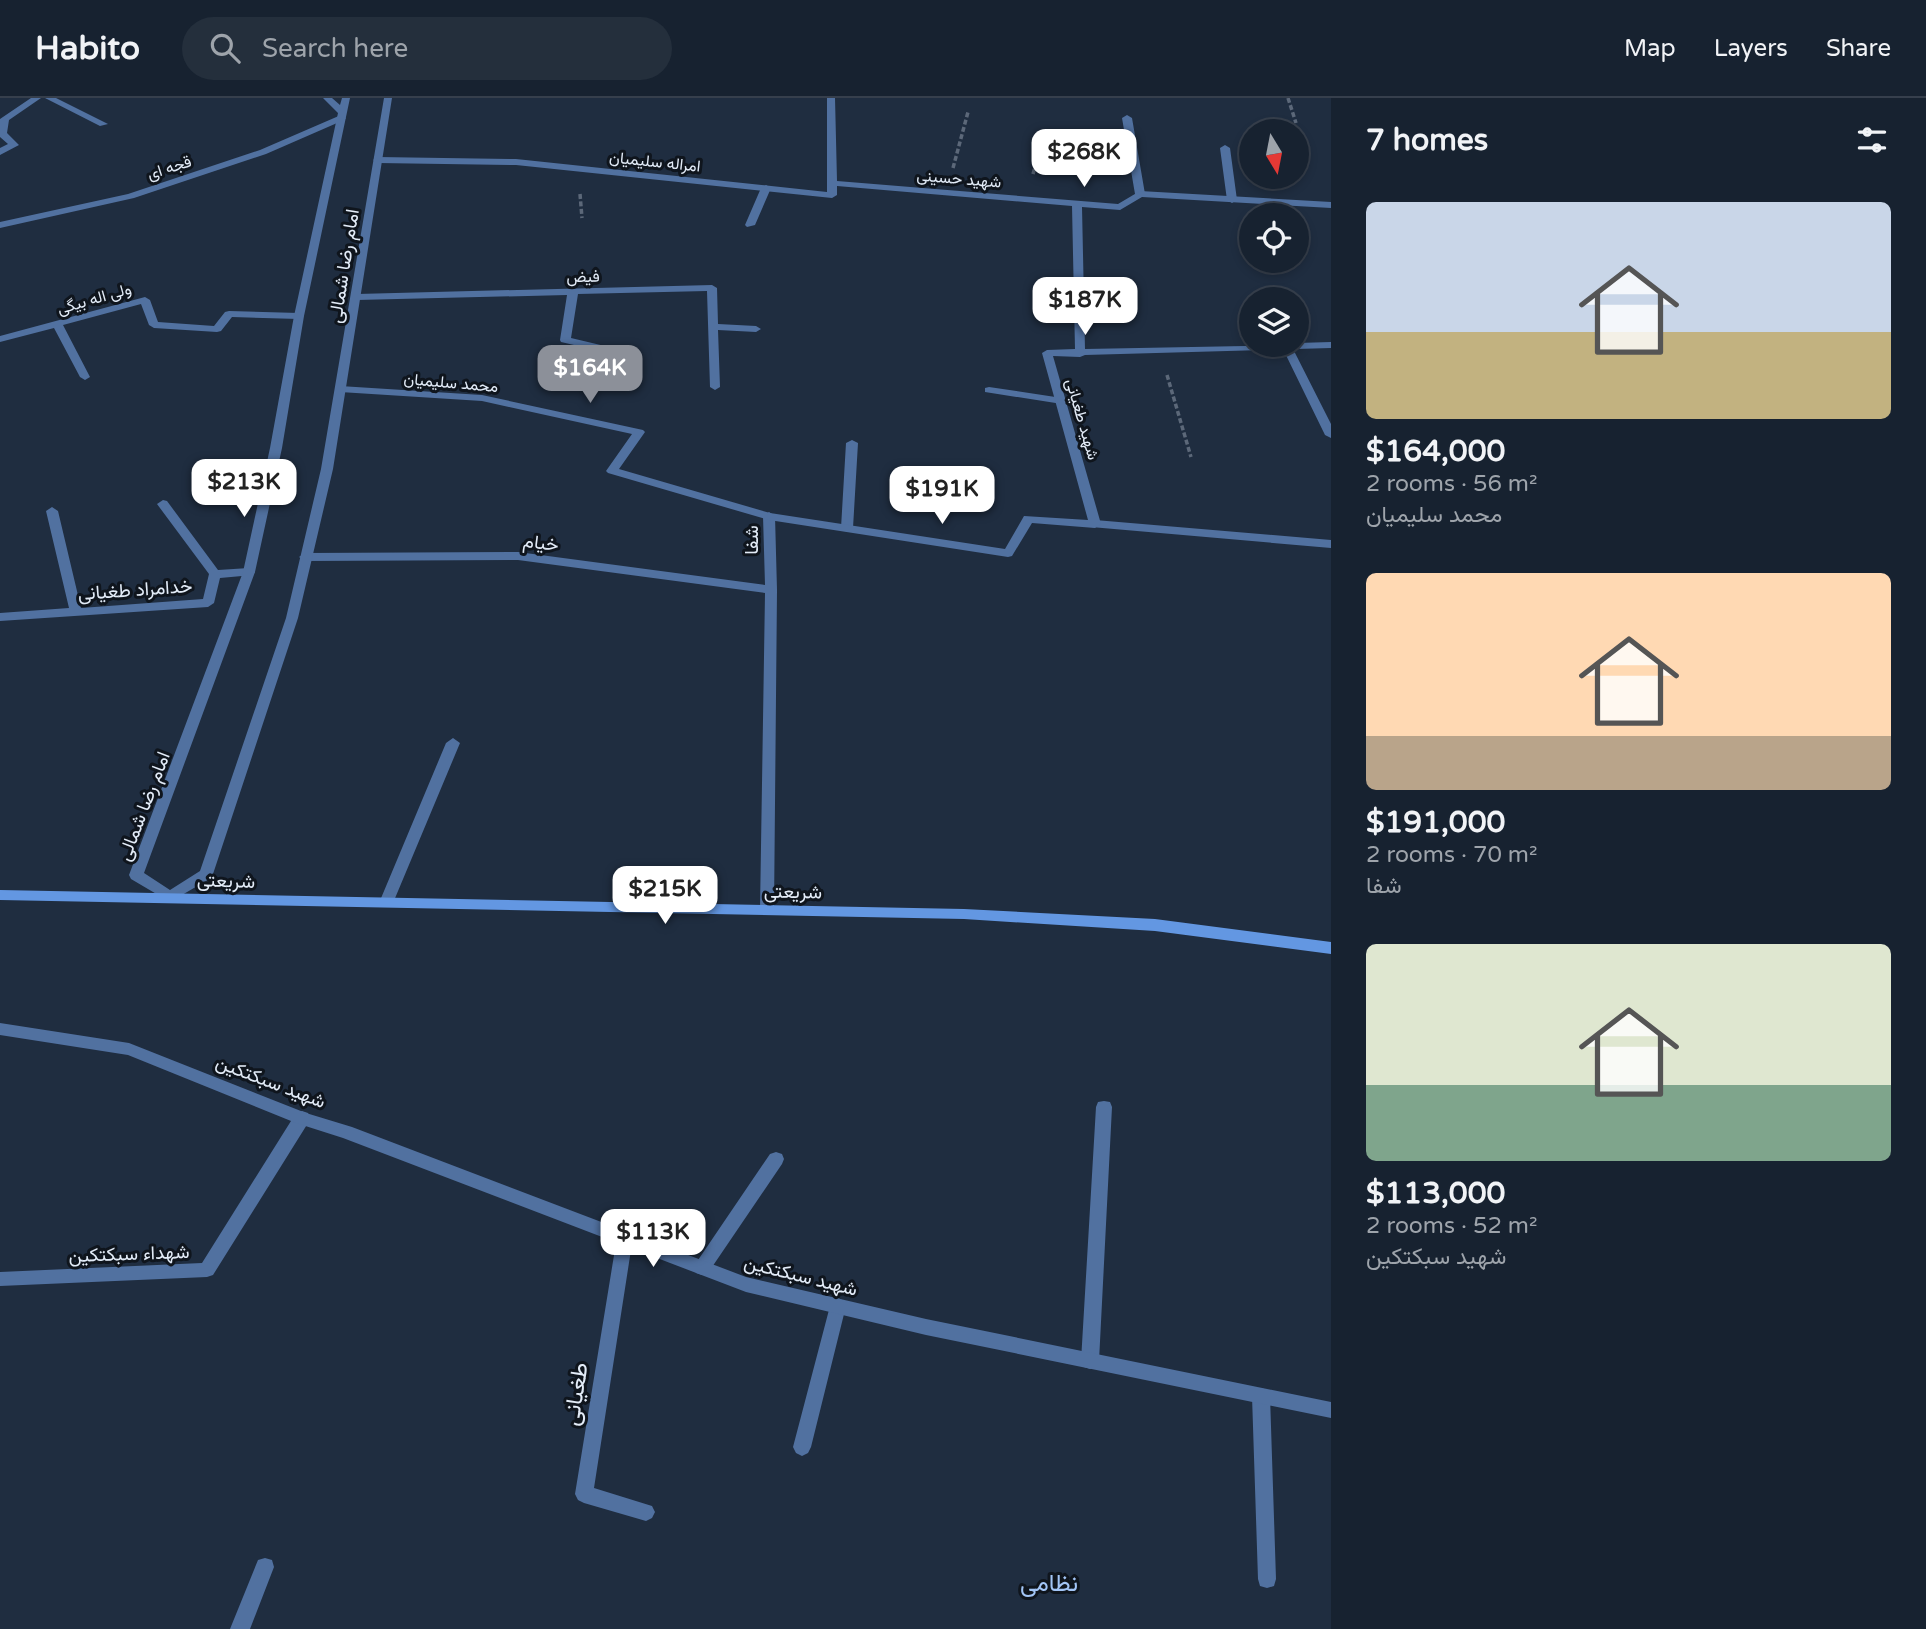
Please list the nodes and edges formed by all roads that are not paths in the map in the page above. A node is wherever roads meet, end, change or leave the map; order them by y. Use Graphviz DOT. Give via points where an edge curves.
graph roads {
  1 [pos="37,98"];
  2 [pos="49,98"];
  3 [pos="327,98"];
  4 [pos="346,98"];
  5 [pos="394,98"];
  6 [pos="831,98"];
  7 [pos="387,104"];
  8 [pos="341,115"];
  9 [pos="1127,117"];
  10 [pos="2,119"];
  11 [pos="103,124"];
  12 [pos="1225,148"];
  13 [pos="0,152"];
  14 [pos="377,160"];
  15 [pos="832,183"];
  16 [pos="766,188"];
  17 [pos="1140,194"];
  18 [pos="1232,200"];
  19 [pos="1077,203"];
  20 [pos="1331,205"];
  21 [pos="0,225"];
  22 [pos="750,225"];
  23 [pos="573,292"];
  24 [pos="356,297"];
  25 [pos="299,316"];
  26 [pos="58,325"];
  27 [pos="713,327"];
  28 [pos="756,329"];
  29 [pos="0,339"];
  30 [pos="1331,345"];
  31 [pos="1309,346"];
  32 [pos="1239,348"];
  33 [pos="626,354"];
  34 [pos="1080,354"];
  35 [pos="1292,357"];
  36 [pos="85,377"];
  37 [pos="715,387"];
  38 [pos="340,389"];
  39 [pos="989,390"];
  40 [pos="1062,401"];
  41 [pos="1331,435"];
  42 [pos="852,443"];
  43 [pos="163,504"];
  44 [pos="52,511"];
  45 [pos="769,516"];
  46 [pos="1096,524"];
  47 [pos="847,528"];
  48 [pos="1331,544"];
  49 [pos="306,557"];
  50 [pos="249,572"];
  51 [pos="215,574"];
  52 [pos="771,590"];
  53 [pos="76,612"];
  54 [pos="0,617"];
  55 [pos="453,743"];
  56 [pos="0,895"];
  57 [pos="170,897"];
  58 [pos="386,903"];
  59 [pos="767,910"];
  60 [pos="1331,948"];
  61 [pos="0,1029"];
  62 [pos="1104,1107"];
  63 [pos="302,1118"];
  64 [pos="776,1159"];
  65 [pos="625,1237"];
  66 [pos="702,1268"];
  67 [pos="0,1279"];
  68 [pos="838,1306"];
  69 [pos="1090,1361"];
  70 [pos="1261,1396"];
  71 [pos="1331,1410"];
  72 [pos="802,1447"];
  73 [pos="646,1511"];
  74 [pos="265,1567"];
  75 [pos="1267,1579"];
  76 [pos="240,1629"];
  1 -- 10 [label="street"];
  2 -- 11 [label="street"];
  3 -- 8 [label="street"];
  4 -- 8 [label="street, امام رضا شمالی"];
  5 -- 7 [label="street"];
  6 -- 15 [label="street"];
  7 -- 14 [label="street, امام رضا شمالی"];
  8 -- 21 [label="street, قجه ای" via="263,152 131,196"];
  8 -- 25 [label="street, امام رضا شمالی"];
  9 -- 17 [label="street"];
  10 -- 13 [label="street" via="2,134 14,145"];
  12 -- 18 [label="street"];
  14 -- 16 [label="street, امراله سلیمیان" via="516,162"];
  14 -- 24 [label="street, امام رضا شمالی"];
  15 -- 16 [label="street, امراله سلیمیان" via="831,195"];
  15 -- 19 [label="street, شهید حسینی"];
  16 -- 22 [label="street"];
  17 -- 18 [label="street, شهید حسینی"];
  17 -- 19 [label="street, شهید حسینی" via="1120,207"];
  18 -- 20 [label="street, شهید حسینی"];
  19 -- 34 [label="street"];
  23 -- 24 [label="street, فیض"];
  23 -- 27 [label="street, فیض" via="712,288"];
  23 -- 33 [label="street" via="565,340"];
  24 -- 38 [label="street, امام رضا شمالی"];
  25 -- 26 [label="street, ولی اله بیگی" via="229,314 217,329 154,325 145,300"];
  25 -- 50 [label="street, امام رضا شمالی"];
  26 -- 29 [label="street, ولی اله بیگی"];
  26 -- 36 [label="street"];
  27 -- 28 [label="street"];
  27 -- 37 [label="street, فیض"];
  30 -- 31 [label="street, شهید طغیانی"];
  32 -- 34 [label="street, شهید طغیانی"];
  34 -- 40 [label="street, شهید طغیانی" via="1047,353"];
  35 -- 41 [label="street"];
  38 -- 45 [label="street, محمد سلیمیان" via="482,398 639,432 612,471"];
  38 -- 49 [label="street, امام رضا شمالی"];
  39 -- 40 [label="street"];
  40 -- 46 [label="street, شهید طغیانی"];
  42 -- 47 [label="street"];
  43 -- 51 [label="street"];
  44 -- 53 [label="street"];
  45 -- 47 [label="street, شفا"];
  45 -- 52 [label="street, شفا"];
  46 -- 47 [label="street, شفا" via="1028,519 1008,553"];
  46 -- 48 [label="street"];
  49 -- 52 [label="street, خیام" via="518,556"];
  49 -- 57 [label="street, امام رضا شمالی" via="292,618 206,874"];
  50 -- 51 [label="street, خدامراد طغیانی"];
  50 -- 57 [label="street, امام رضا شمالی" via="135,875"];
  51 -- 53 [label="street, خدامراد طغیانی" via="208,603"];
  52 -- 59 [label="street, شفا"];
  53 -- 54 [label="street, خدامراد طغیانی"];
  55 -- 58 [label="street"];
  56 -- 57 [label="main road, شریعتی"];
  57 -- 58 [label="main road, شریعتی"];
  58 -- 59 [label="main road, شریعتی"];
  59 -- 60 [label="main road, شریعتی" via="964,914 1155,925"];
  61 -- 63 [label="street, شهید سبکتکین" via="129,1049"];
  62 -- 69 [label="street"];
  63 -- 65 [label="street, شهید سبکتکین"];
  63 -- 67 [label="street, شهداء سبکتکین" via="208,1270"];
  64 -- 66 [label="street"];
  65 -- 66 [label="street, شهید سبکتکین"];
  65 -- 73 [label="street, طغیانی" via="584,1494"];
  66 -- 68 [label="street, شهید سبکتکین" via="746,1284"];
  68 -- 69 [label="street, شهید سبکتکین"];
  68 -- 72 [label="street"];
  69 -- 70 [label="street, شهید سبکتکین"];
  70 -- 71 [label="street, شهید سبکتکین"];
  70 -- 75 [label="street"];
  74 -- 76 [label="street"];
}
